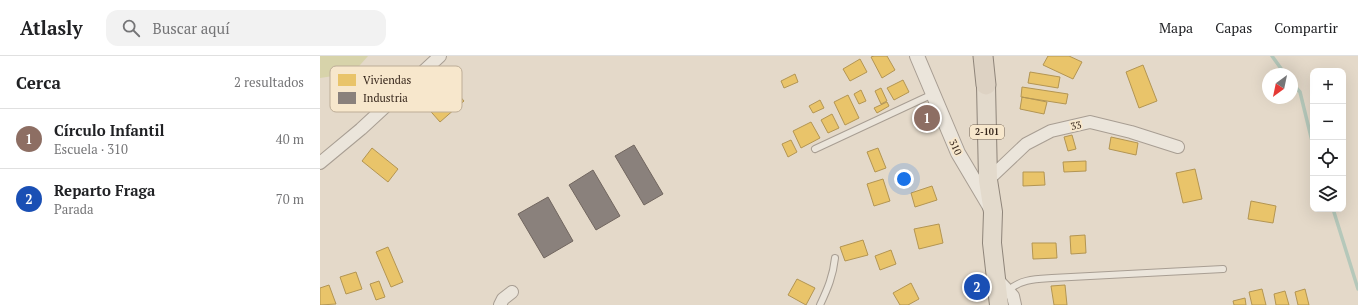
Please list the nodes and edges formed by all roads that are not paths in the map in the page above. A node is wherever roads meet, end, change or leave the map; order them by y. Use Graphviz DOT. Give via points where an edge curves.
graph roads {
  1 [pos="440,56"];
  2 [pos="916,56"];
  3 [pos="983,56"];
  4 [pos="987,56"];
  5 [pos="429,66"];
  6 [pos="986,85"];
  7 [pos="933,94"];
  8 [pos="379,112"];
  9 [pos="1178,147"];
  10 [pos="815,149"];
  11 [pos="320,163"];
  12 [pos="988,180"];
  13 [pos="993,212"];
  14 [pos="835,258"];
  15 [pos="1223,269"];
  16 [pos="512,292"];
  17 [pos="1003,298"];
  18 [pos="500,305"];
  19 [pos="820,305"];
  20 [pos="1015,305"];
  1 -- 5 [label="street"];
  2 -- 7 [label="street, 310"];
  3 -- 6 [label="highway, 2-101"];
  4 -- 6 [label="highway, 2-101"];
  6 -- 12 [label="main road, 2-101"];
  7 -- 10 [label="lane"];
  7 -- 13 [label="street, 310" via="958,153"];
  8 -- 11 [label="street"];
  9 -- 12 [label="street, 33" via="1090,122 1051,130 1026,144"];
  12 -- 13 [label="main road, 2-101"];
  13 -- 17 [label="main road, 2-101" via="992,243 996,278"];
  14 -- 19 [label="lane" via="830,285"];
  15 -- 17 [label="lane" via="1025,281 1013,286"];
  16 -- 18 [label="street"];
  17 -- 20 [label="street" via="1013,296"];
}
